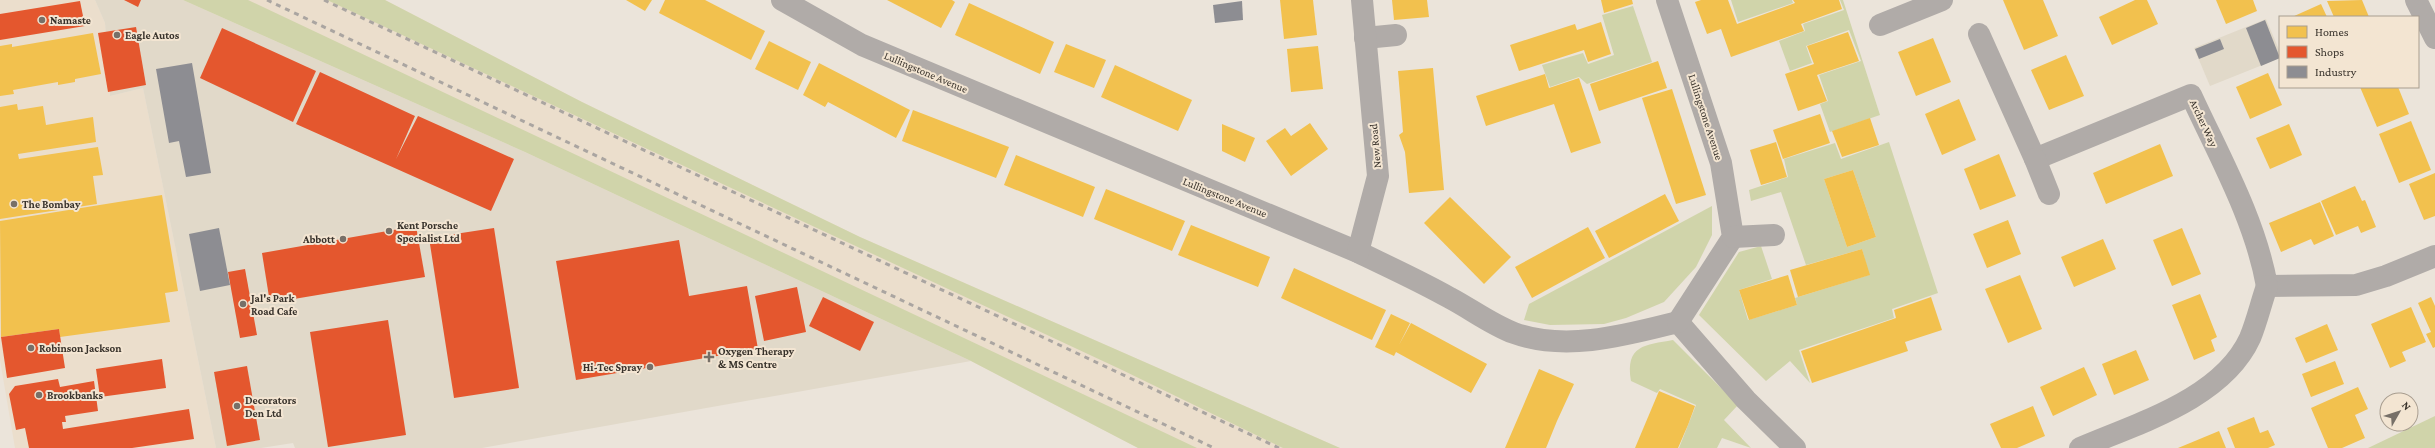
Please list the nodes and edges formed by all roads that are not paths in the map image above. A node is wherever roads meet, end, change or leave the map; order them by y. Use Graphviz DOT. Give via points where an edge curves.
graph roads {
  1 [pos="782,0"];
  2 [pos="1362,0"];
  3 [pos="1667,0"];
  4 [pos="1942,0"];
  5 [pos="2416,0"];
  6 [pos="1880,25"];
  7 [pos="1979,34"];
  8 [pos="1396,35"];
  9 [pos="1365,38"];
  10 [pos="2435,38"];
  11 [pos="2035,159"];
  12 [pos="2049,194"];
  13 [pos="1774,235"];
  14 [pos="1733,237"];
  15 [pos="1358,252"];
  16 [pos="2435,256"];
  17 [pos="2267,286"];
  18 [pos="1678,322"];
  19 [pos="1795,448"];
  20 [pos="2082,448"];
  1 -- 15 [label="street, Lullingstone Avenue" via="862,45"];
  2 -- 9 [label="street, New Road"];
  3 -- 14 [label="street, Lullingstone Avenue" via="1721,164"];
  4 -- 6 [label="street"];
  5 -- 10 [label="street"];
  7 -- 11 [label="street"];
  8 -- 9 [label="street"];
  9 -- 15 [label="street, New Road" via="1378,176"];
  11 -- 12 [label="street"];
  11 -- 17 [label="street, Archer Way" via="2191,95 2252,230 2263,263"];
  13 -- 14 [label="street"];
  14 -- 18 [label="street"];
  15 -- 18 [label="street, Lullingstone Avenue" via="1436,290 1514,333 1546,339 1578,340 1622,337"];
  16 -- 17 [label="street" via="2356,285"];
  17 -- 20 [label="street, Archer Way" via="2249,338 2236,360 2220,377 2184,402"];
  18 -- 19 [label="street" via="1746,400"];
}
